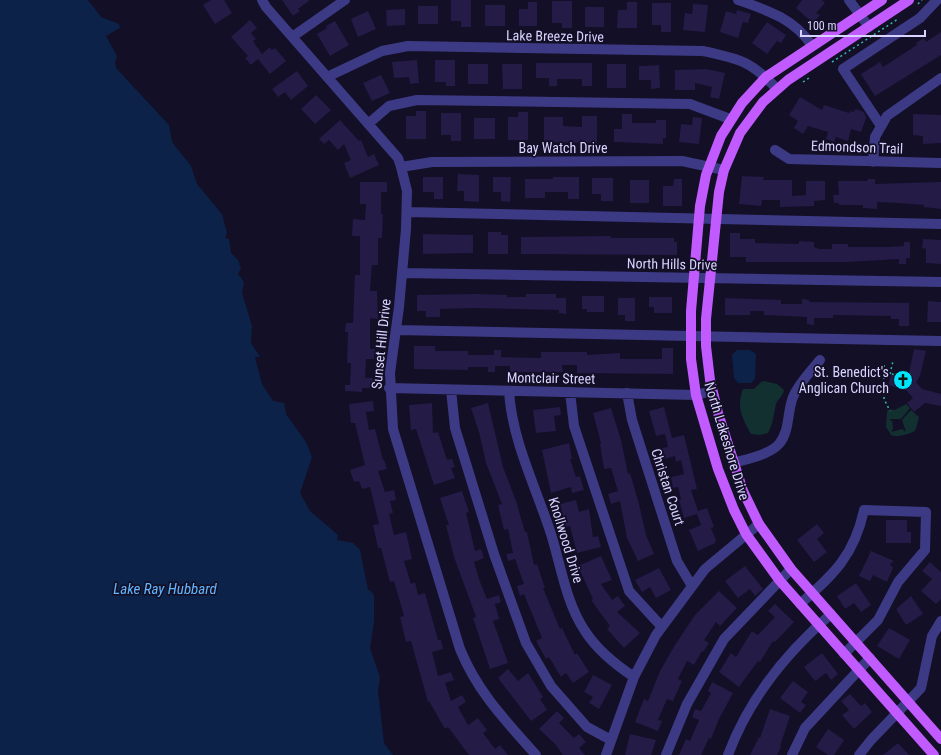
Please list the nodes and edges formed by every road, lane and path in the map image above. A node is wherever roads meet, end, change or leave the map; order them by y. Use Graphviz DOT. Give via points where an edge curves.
graph roads {
  1 [pos="262,0"];
  2 [pos="345,0"];
  3 [pos="738,0"];
  4 [pos="849,0"];
  5 [pos="882,0"];
  6 [pos="922,0"];
  7 [pos="937,0"];
  8 [pos="911,4"];
  9 [pos="860,14"];
  10 [pos="902,16"];
  11 [pos="869,27"];
  12 [pos="292,36"];
  13 [pos="812,46"];
  14 [pos="830,63"];
  15 [pos="813,75"];
  16 [pos="327,77"];
  17 [pos="766,77"];
  18 [pos="941,78"];
  19 [pos="802,82"];
  20 [pos="777,89"];
  21 [pos="730,119"];
  22 [pos="368,124"];
  23 [pos="881,126"];
  24 [pos="775,150"];
  25 [pos="873,162"];
  26 [pos="941,163"];
  27 [pos="402,167"];
  28 [pos="708,167"];
  29 [pos="724,170"];
  30 [pos="407,212"];
  31 [pos="699,218"];
  32 [pos="715,220"];
  33 [pos="941,224"];
  34 [pos="402,273"];
  35 [pos="694,278"];
  36 [pos="709,279"];
  37 [pos="941,282"];
  38 [pos="396,330"];
  39 [pos="690,336"];
  40 [pos="706,338"];
  41 [pos="941,341"];
  42 [pos="820,360"];
  43 [pos="893,361"];
  44 [pos="884,365"];
  45 [pos="884,372"];
  46 [pos="890,374"];
  47 [pos="900,376"];
  48 [pos="389,388"];
  49 [pos="452,390"];
  50 [pos="509,391"];
  51 [pos="712,391"];
  52 [pos="570,392"];
  53 [pos="627,393"];
  54 [pos="696,395"];
  55 [pos="890,411"];
  56 [pos="733,464"];
  57 [pos="718,469"];
  58 [pos="759,524"];
  59 [pos="746,534"];
  60 [pos="791,569"];
  61 [pos="780,581"];
  62 [pos="692,586"];
  63 [pos="812,593"];
  64 [pos="800,604"];
  65 [pos="831,614"];
  66 [pos="941,621"];
  67 [pos="819,625"];
  68 [pos="662,627"];
  69 [pos="856,644"];
  70 [pos="844,654"];
  71 [pos="870,658"];
  72 [pos="858,669"];
  73 [pos="634,677"];
  74 [pos="908,702"];
  75 [pos="897,713"];
  76 [pos="941,739"];
  77 [pos="611,740"];
  78 [pos="941,746"];
  79 [pos="536,755"];
  80 [pos="606,755"];
  81 [pos="666,755"];
  82 [pos="728,755"];
  83 [pos="792,755"];
  84 [pos="859,755"];
  85 [pos="934,755"];
  1 -- 12 [label="street, Sunset Hill Drive"];
  2 -- 12 [label="street"];
  3 -- 13 [label="street" via="774,12 804,33"];
  4 -- 9 [label="street"];
  5 -- 9 [label="main road, North Lakeshore Drive"];
  6 -- 8 [label="path"];
  7 -- 23 [label="street" via="920,18 843,68"];
  8 -- 11 [label="main road, North Lakeshore Drive"];
  9 -- 11 [label="street"];
  9 -- 13 [label="main road, North Lakeshore Drive"];
  10 -- 14 [label="path"];
  11 -- 20 [label="main road, North Lakeshore Drive" via="797,73"];
  12 -- 16 [label="street, Sunset Hill Drive"];
  13 -- 17 [label="main road, North Lakeshore Drive"];
  15 -- 19 [label="path"];
  16 -- 17 [label="street, Lake Breeze Drive" via="382,51 408,46 580,51 703,51 751,65"];
  16 -- 22 [label="street, Sunset Hill Drive"];
  17 -- 20 [label="street, Lake Breeze Drive"];
  17 -- 21 [label="main road, North Lakeshore Drive"];
  18 -- 23 [label="street" via="887,116"];
  20 -- 29 [label="main road, North Lakeshore Drive" via="754,112 740,133"];
  21 -- 22 [label="street" via="690,104 417,100 389,106"];
  21 -- 28 [label="main road, North Lakeshore Drive"];
  22 -- 27 [label="street, Sunset Hill Drive" via="398,158"];
  23 -- 25 [label="street" via="875,137"];
  24 -- 25 [label="street, Edmondson Trail" via="789,159"];
  25 -- 26 [label="street, Edmondson Trail"];
  27 -- 28 [label="street, Bay Watch Drive" via="432,162 682,161"];
  27 -- 30 [label="street, Sunset Hill Drive" via="407,191"];
  28 -- 29 [label="street, Bay Watch Drive"];
  28 -- 31 [label="main road, North Lakeshore Drive"];
  29 -- 32 [label="main road, North Lakeshore Drive"];
  30 -- 31 [label="street"];
  30 -- 34 [label="street, Sunset Hill Drive"];
  31 -- 32 [label="street"];
  31 -- 35 [label="main road, North Lakeshore Drive"];
  32 -- 33 [label="street"];
  32 -- 36 [label="main road, North Lakeshore Drive"];
  34 -- 35 [label="street, North Hills Drive"];
  34 -- 38 [label="street, Sunset Hill Drive"];
  35 -- 36 [label="street, North Hills Drive"];
  35 -- 39 [label="main road, North Lakeshore Drive"];
  36 -- 37 [label="street, North Hills Drive"];
  36 -- 40 [label="main road, North Lakeshore Drive"];
  38 -- 39 [label="street"];
  38 -- 48 [label="street, Sunset Hill Drive"];
  39 -- 40 [label="street"];
  39 -- 54 [label="main road, North Lakeshore Drive"];
  40 -- 41 [label="street"];
  40 -- 51 [label="main road, North Lakeshore Drive"];
  42 -- 56 [label="street" via="792,399 784,436 778,445 768,452"];
  43 -- 46 [label="path"];
  44 -- 45 [label="path"];
  45 -- 46 [label="path"];
  45 -- 55 [label="path" via="884,399"];
  46 -- 47 [label="path"];
  48 -- 49 [label="street, Montclair Street"];
  48 -- 79 [label="street, Sunset Hill Drive" via="393,429 468,669 490,703"];
  49 -- 50 [label="street, Montclair Street"];
  49 -- 77 [label="street" via="455,428 494,554 526,643 551,686 587,727"];
  50 -- 52 [label="street, Montclair Street"];
  50 -- 73 [label="street, Knollwood Drive" via="514,424 551,533 571,603 584,631 600,650"];
  51 -- 54 [label="street, Montclair Street"];
  51 -- 56 [label="main road, North Lakeshore Drive"];
  52 -- 53 [label="street, Montclair Street"];
  52 -- 68 [label="street" via="574,426 629,591"];
  53 -- 54 [label="street, Montclair Street"];
  53 -- 62 [label="street, Christan Court" via="632,420 677,561"];
  54 -- 57 [label="main road, North Lakeshore Drive"];
  56 -- 57 [label="main road"];
  56 -- 58 [label="main road, North Lakeshore Drive"];
  57 -- 59 [label="main road, North Lakeshore Drive"];
  58 -- 59 [label="street"];
  58 -- 60 [label="main road, North Lakeshore Drive"];
  59 -- 61 [label="main road, North Lakeshore Drive"];
  59 -- 62 [label="street" via="706,569"];
  60 -- 61 [label="street"];
  60 -- 63 [label="main road, North Lakeshore Drive"];
  61 -- 64 [label="main road, North Lakeshore Drive"];
  61 -- 81 [label="street" via="724,639 687,704"];
  62 -- 68 [label="street"];
  63 -- 64 [label="street"];
  63 -- 65 [label="main road, North Lakeshore Drive"];
  63 -- 69 [label="street" via="840,566 851,550 864,510 926,512 925,550 898,582 878,620"];
  64 -- 67 [label="main road, North Lakeshore Drive"];
  65 -- 67 [label="street"];
  65 -- 69 [label="main road, North Lakeshore Drive"];
  66 -- 74 [label="street" via="932,636 921,688"];
  67 -- 70 [label="main road, North Lakeshore Drive"];
  67 -- 82 [label="street" via="775,671 753,702"];
  68 -- 73 [label="street"];
  69 -- 70 [label="street"];
  69 -- 71 [label="main road, North Lakeshore Drive"];
  70 -- 72 [label="main road, North Lakeshore Drive"];
  71 -- 72 [label="street"];
  71 -- 74 [label="main road, North Lakeshore Drive"];
  72 -- 75 [label="main road, North Lakeshore Drive"];
  72 -- 83 [label="street" via="805,728"];
  73 -- 77 [label="street"];
  74 -- 75 [label="street"];
  74 -- 76 [label="main road, North Lakeshore Drive"];
  75 -- 84 [label="street"];
  75 -- 85 [label="main road, North Lakeshore Drive"];
  77 -- 80 [label="street"];
  78 -- 85 [label="main road"];
}
